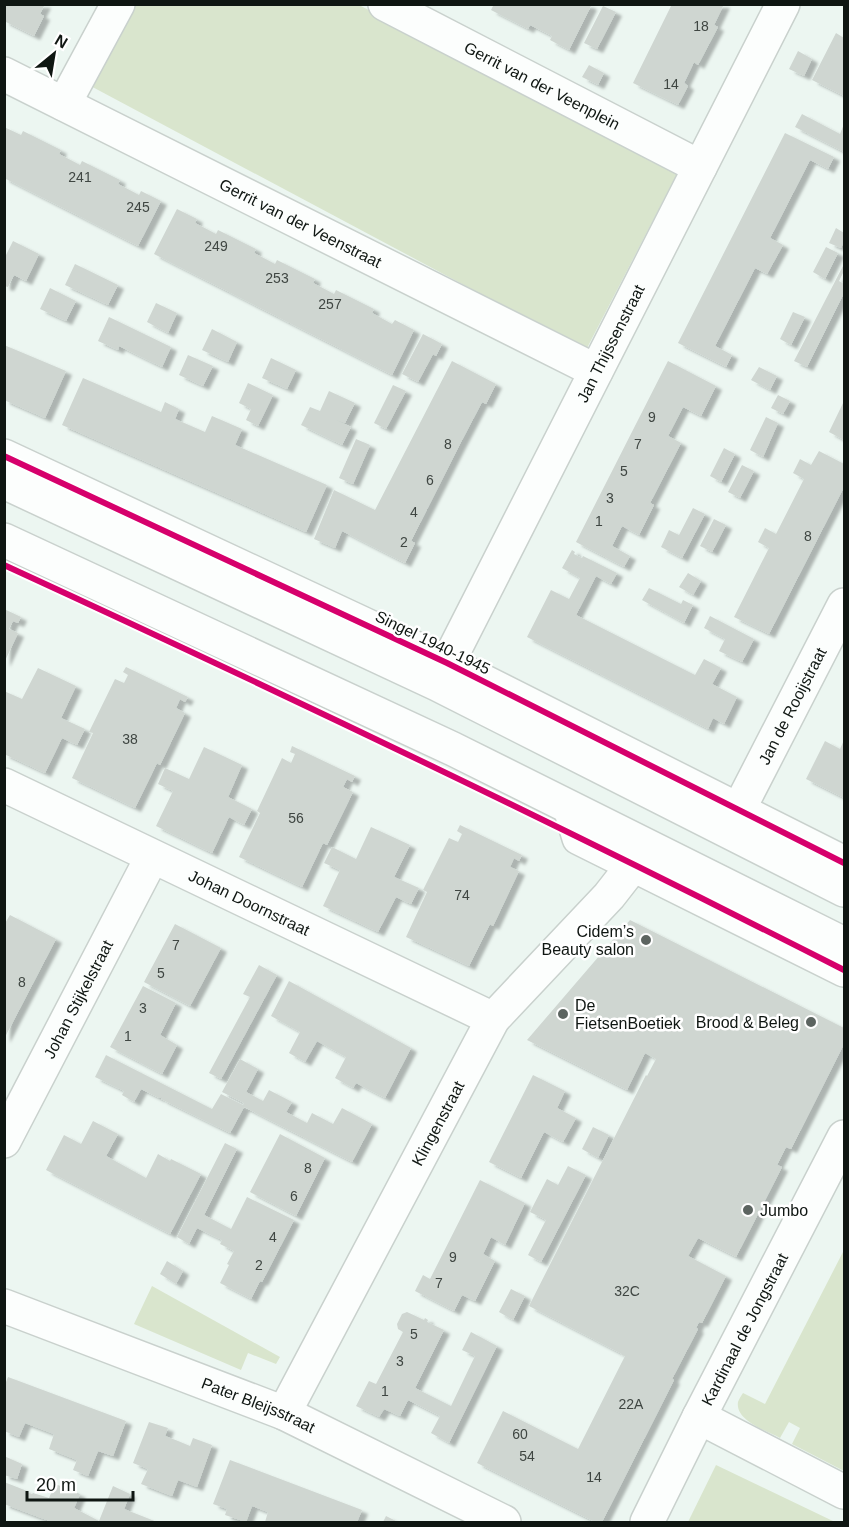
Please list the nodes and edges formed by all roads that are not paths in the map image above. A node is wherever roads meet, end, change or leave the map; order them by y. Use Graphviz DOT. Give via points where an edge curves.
graph roads {
  1 [pos="118,4"];
  2 [pos="385,4"];
  3 [pos="783,4"];
  4 [pos="4,74"];
  5 [pos="64,104"];
  6 [pos="700,167"];
  7 [pos="596,371"];
  8 [pos="4,456"];
  9 [pos="4,482"];
  10 [pos="4,540"];
  11 [pos="844,605"];
  12 [pos="442,673"];
  13 [pos="4,785"];
  14 [pos="570,808"];
  15 [pos="739,809"];
  16 [pos="152,857"];
  17 [pos="844,863"];
  18 [pos="634,864"];
  19 [pos="844,890"];
  20 [pos="844,944"];
  21 [pos="844,970"];
  22 [pos="493,1020"];
  23 [pos="844,1137"];
  24 [pos="4,1142"];
  25 [pos="4,1306"];
  26 [pos="284,1413"];
  27 [pos="699,1417"];
  28 [pos="844,1492"];
  29 [pos="504,1522"];
  30 [pos="647,1522"];
  1 -- 5 [label="street"];
  2 -- 6 [label="street, Gerrit van der Veenplein"];
  3 -- 6 [label="street, Jan Thijssenstraat"];
  4 -- 5 [label="street, Gerrit van der Veenstraat"];
  5 -- 7 [label="street, Gerrit van der Veenstraat"];
  6 -- 7 [label="street, Jan Thijssenstraat"];
  7 -- 12 [label="street, Jan Thijssenstraat"];
  8 -- 12 [label="street, Singel 1940-1945"];
  9 -- 12 [label="street, Singel 1940-1945"];
  10 -- 14 [label="street" via="443,744"];
  11 -- 15 [label="street, Jan de Rooijstraat"];
  12 -- 15 [label="street, Singel 1940-1945"];
  12 -- 19 [label="street, Singel 1940-1945"];
  13 -- 16 [label="street, Johan Doornstraat"];
  14 -- 18 [label="street" via="579,838"];
  14 -- 20 [label="street"];
  15 -- 17 [label="street, Singel 1940-1945"];
  16 -- 22 [label="street, Johan Doornstraat"];
  16 -- 24 [label="street, Johan Stijkelstraat"];
  18 -- 21 [label="street"];
  18 -- 22 [label="street, Klingenstraat"];
  22 -- 26 [label="street, Klingenstraat"];
  23 -- 27 [label="street, Kardinaal de Jongstraat"];
  25 -- 26 [label="street, Pater Bleijsstraat"];
  26 -- 29 [label="street, Pater Bleijsstraat"];
  27 -- 28 [label="street"];
  27 -- 30 [label="street, Kardinaal de Jongstraat"];
}
